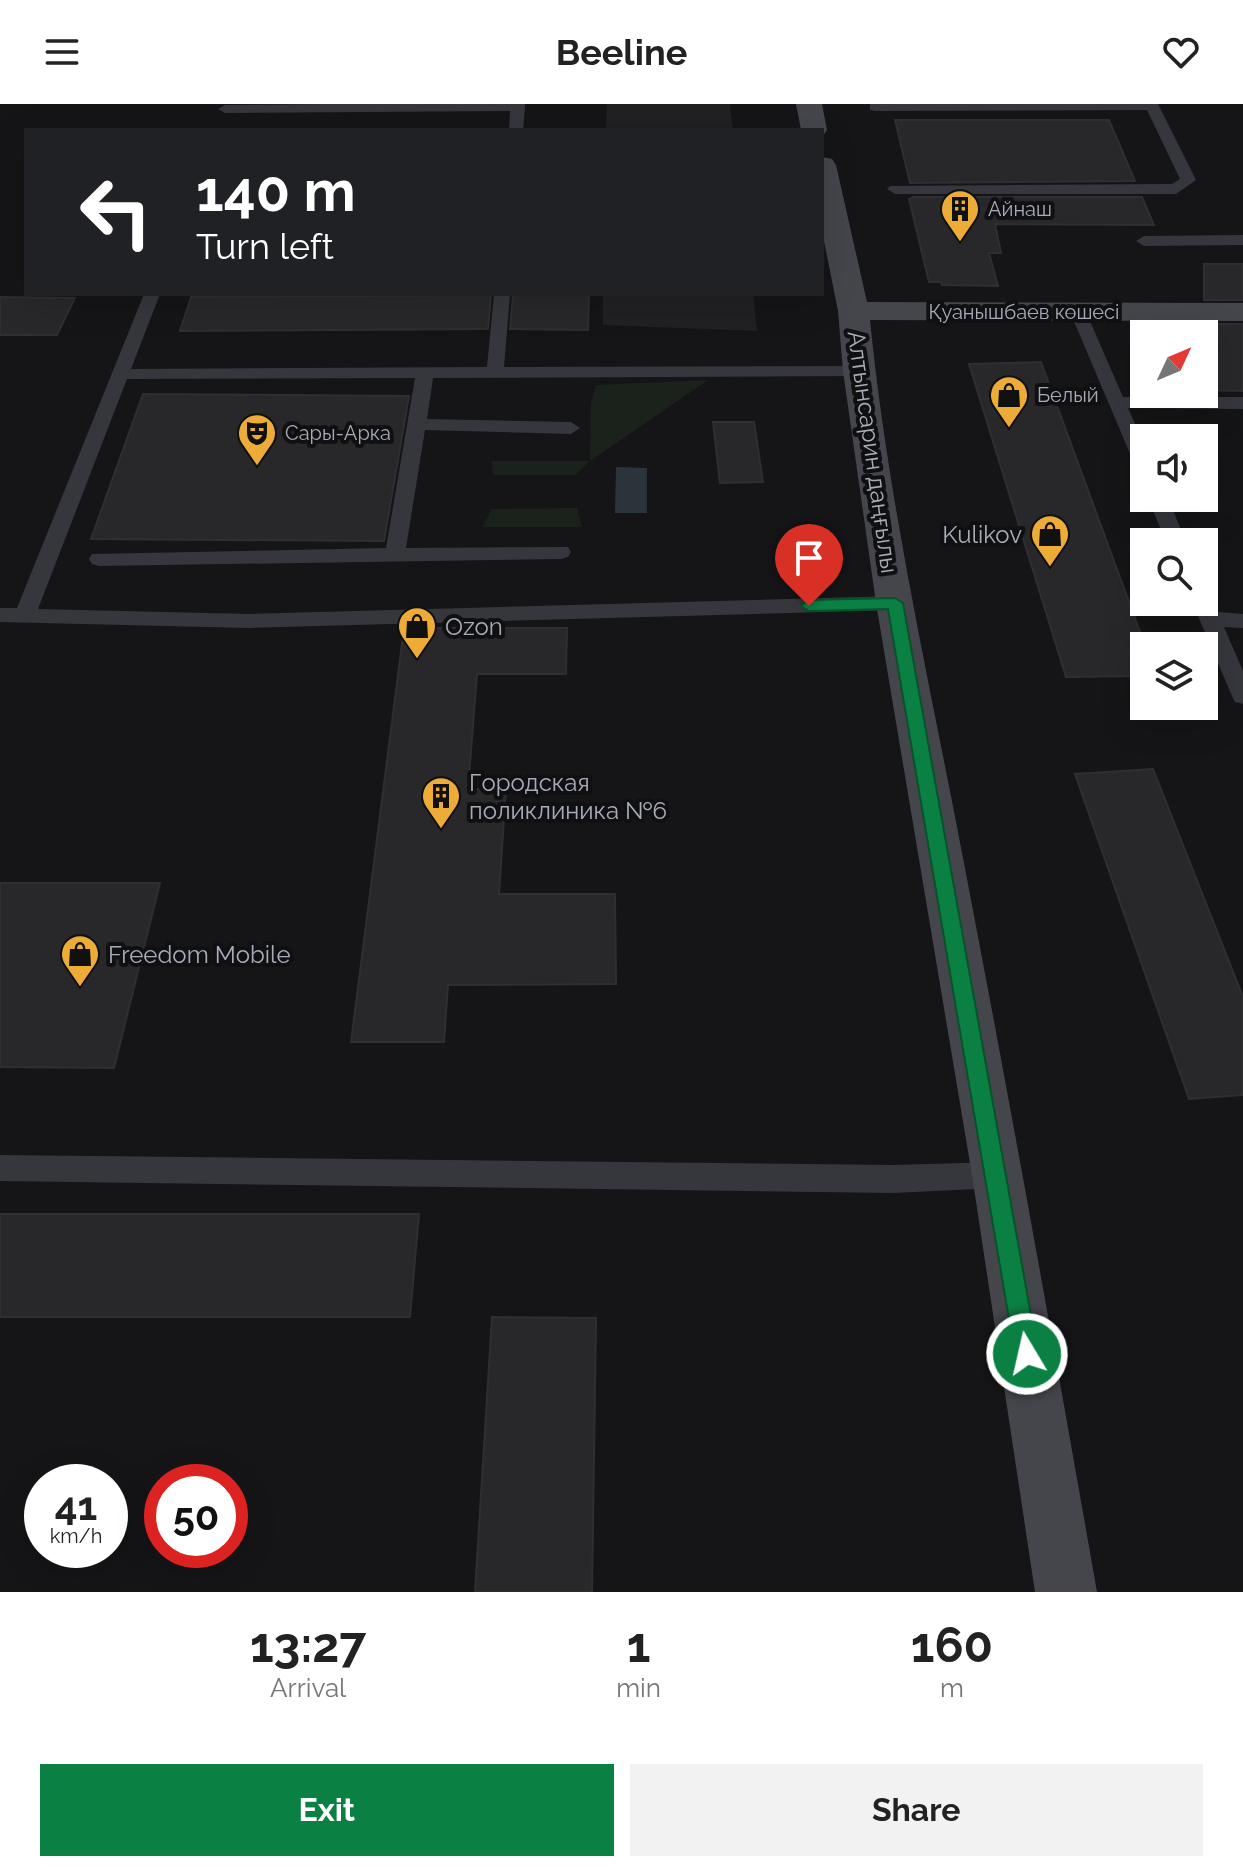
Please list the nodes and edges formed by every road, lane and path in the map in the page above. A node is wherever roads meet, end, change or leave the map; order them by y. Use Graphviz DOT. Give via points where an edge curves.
graph roads {
  1 [pos="809,104"];
  2 [pos="518,105"];
  3 [pos="1151,105"];
  4 [pos="875,107"];
  5 [pos="224,111"];
  6 [pos="516,128"];
  7 [pos="814,128"];
  8 [pos="824,174"];
  9 [pos="895,189"];
  10 [pos="1243,240"];
  11 [pos="1144,241"];
  12 [pos="151,296"];
  13 [pos="502,296"];
  14 [pos="854,311"];
  15 [pos="1078,312"];
  16 [pos="1243,312"];
  17 [pos="859,371"];
  18 [pos="425,373"];
  19 [pos="495,373"];
  20 [pos="120,374"];
  21 [pos="1117,402"];
  22 [pos="1243,403"];
  23 [pos="417,424"];
  24 [pos="571,428"];
  25 [pos="1130,433"];
  26 [pos="561,552"];
  27 [pos="395,555"];
  28 [pos="99,559"];
  29 [pos="895,603"];
  30 [pos="1218,614"];
  31 [pos="0,615"];
  32 [pos="25,615"];
  33 [pos="1208,616"];
  34 [pos="1243,621"];
  35 [pos="1243,696"];
  36 [pos="0,1168"];
  37 [pos="998,1175"];
  38 [pos="1066,1592"];
  1 -- 7 [label="main road"];
  2 -- 5 [label="lane"];
  2 -- 6 [label="lane"];
  3 -- 4 [label="lane"];
  3 -- 9 [label="lane" via="1188,180 1176,189"];
  8 -- 14 [label="main road, Алтынсарин даңғылы"];
  10 -- 11 [label="lane"];
  12 -- 20 [label="lane"];
  13 -- 19 [label="lane"];
  14 -- 15 [label="main road, Қуанышбаев көшесі"];
  14 -- 17 [label="main road, Алтынсарин даңғылы"];
  15 -- 16 [label="main road, Қуанышбаев көшесі"];
  15 -- 21 [label="lane"];
  17 -- 19 [label="lane"];
  17 -- 29 [label="main road, Алтынсарин даңғылы"];
  18 -- 19 [label="lane"];
  18 -- 20 [label="lane"];
  18 -- 23 [label="lane"];
  20 -- 32 [label="lane"];
  21 -- 22 [label="lane"];
  21 -- 25 [label="lane"];
  23 -- 24 [label="lane"];
  23 -- 27 [label="lane"];
  26 -- 27 [label="lane"];
  27 -- 28 [label="lane"];
  29 -- 32 [label="lane" via="249,621"];
  29 -- 37 [label="main road, Алтынсарин даңғылы"];
  30 -- 34 [label="lane"];
  31 -- 32 [label="lane"];
  33 -- 35 [label="lane"];
  36 -- 37 [label="lane" via="893,1179"];
  37 -- 38 [label="main road, Алтынсарин даңғылы"];
}
